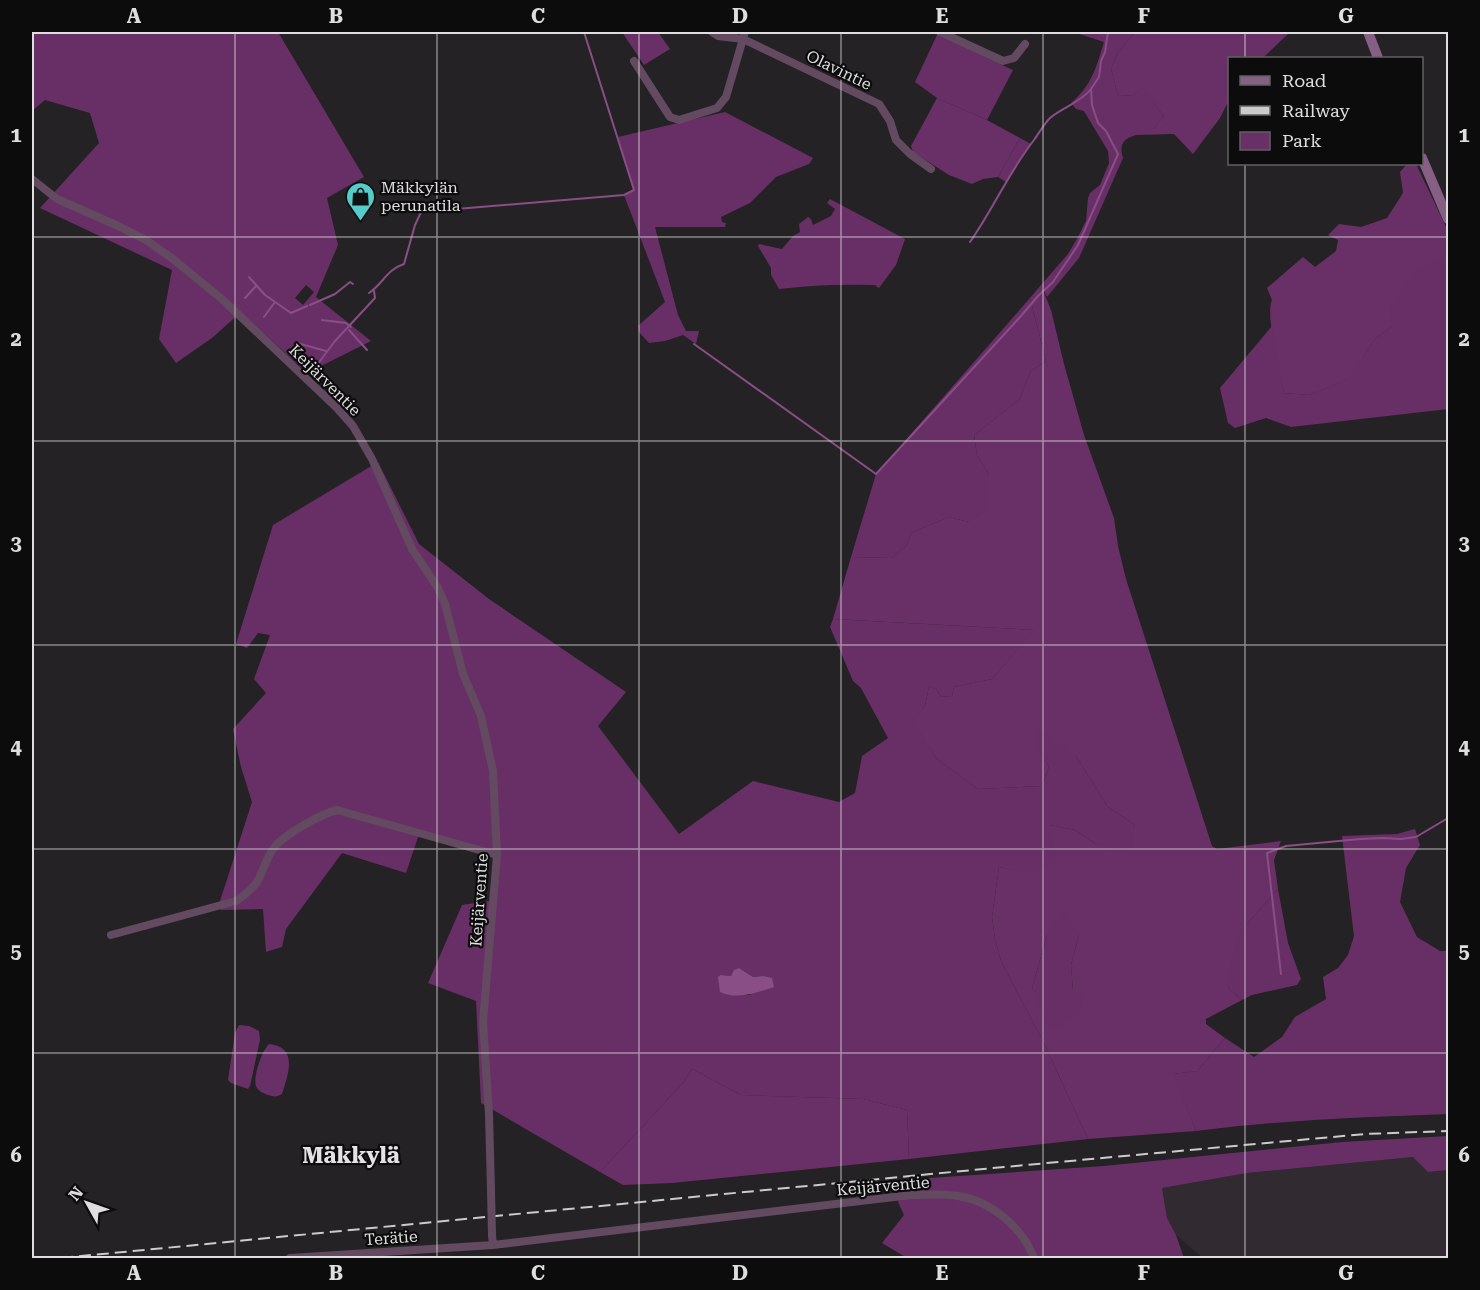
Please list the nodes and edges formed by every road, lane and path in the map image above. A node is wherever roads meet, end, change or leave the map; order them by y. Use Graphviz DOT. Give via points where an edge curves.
graph roads {
  1 [pos="712,32"];
  2 [pos="940,32"];
  3 [pos="1368,32"];
  4 [pos="744,35"];
  5 [pos="1025,44"];
  6 [pos="1378,57"];
  7 [pos="634,61"];
  8 [pos="1423,160"];
  9 [pos="931,169"];
  10 [pos="32,179"];
  11 [pos="1449,219"];
  12 [pos="497,855"];
  13 [pos="111,935"];
  14 [pos="493,1245"];
  15 [pos="290,1258"];
  16 [pos="1034,1258"];
  1 -- 4 [label="street, Olavintie" via="718,36"];
  2 -- 5 [label="street" via="1003,61 1014,58"];
  3 -- 6 [label="main road"];
  4 -- 7 [label="street" via="726,97 717,108 679,120 670,117"];
  4 -- 9 [label="street, Olavintie" via="879,104 896,140"];
  8 -- 11 [label="main road"];
  10 -- 12 [label="street, Keijärventie" via="57,199 146,240 173,259 223,300 353,426 412,549 445,604 463,674 481,716 493,771"];
  12 -- 13 [label="street" via="337,810 309,822 274,847 258,881 236,901"];
  12 -- 14 [label="street, Keijärventie, bridge" via="483,1022"];
  14 -- 15 [label="street, Terätie"];
  14 -- 16 [label="street, Keijärventie" via="911,1195 948,1195 968,1198 995,1210 1018,1233"];
}
